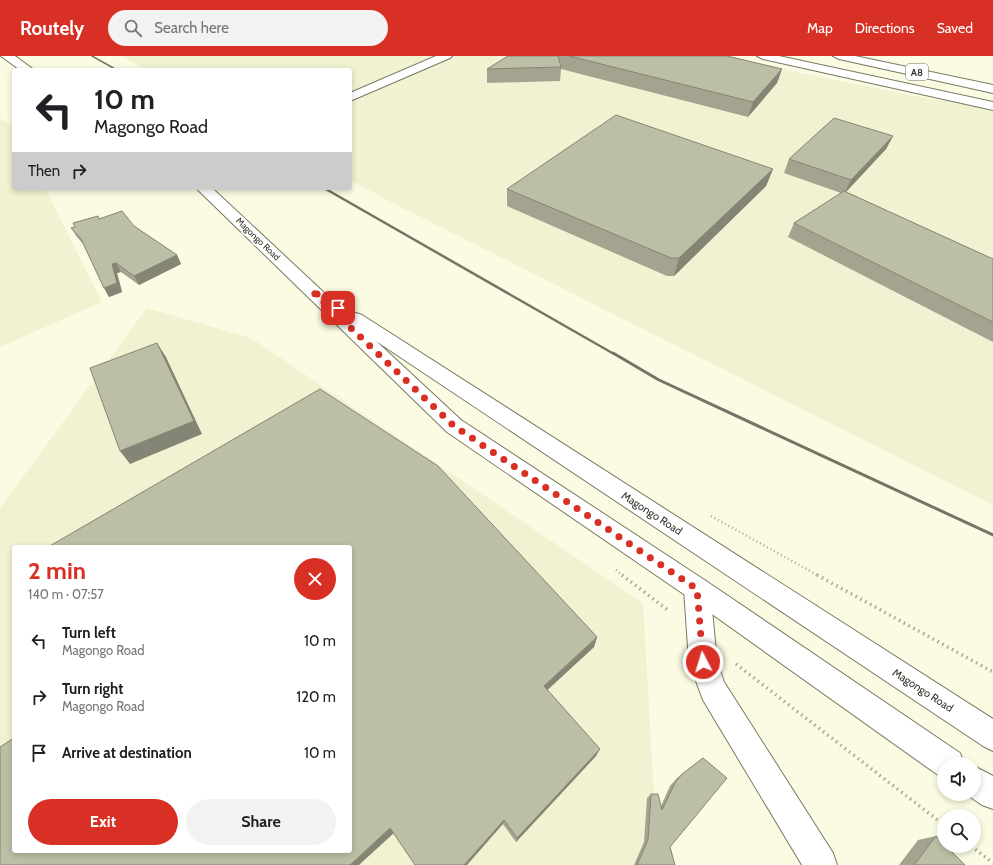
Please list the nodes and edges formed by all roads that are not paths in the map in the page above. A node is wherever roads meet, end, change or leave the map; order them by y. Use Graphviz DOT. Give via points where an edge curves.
graph roads {
  1 [pos="446,56"];
  2 [pos="763,56"];
  3 [pos="840,56"];
  4 [pos="876,56"];
  5 [pos="9,61"];
  6 [pos="24,68"];
  7 [pos="993,80"];
  8 [pos="993,89"];
  9 [pos="352,96"];
  10 [pos="993,106"];
  11 [pos="205,190"];
  12 [pos="311,290"];
  13 [pos="697,589"];
  14 [pos="993,736"];
  15 [pos="939,757"];
  16 [pos="981,786"];
  17 [pos="993,794"];
  18 [pos="822,865"];
  1 -- 9 [label="main road"];
  2 -- 10 [label="main road"];
  3 -- 8 [label="main road, A8"];
  4 -- 7 [label="main road"];
  5 -- 6 [label="main road"];
  11 -- 12 [label="main road, Magongo Road"];
  12 -- 13 [label="main road, Magongo Road" via="454,426"];
  12 -- 14 [label="main road, Magongo Road"];
  13 -- 15 [label="main road, Magongo Road"];
  13 -- 18 [label="main road" via="703,662 713,690"];
  16 -- 17 [label="main road"];
}
